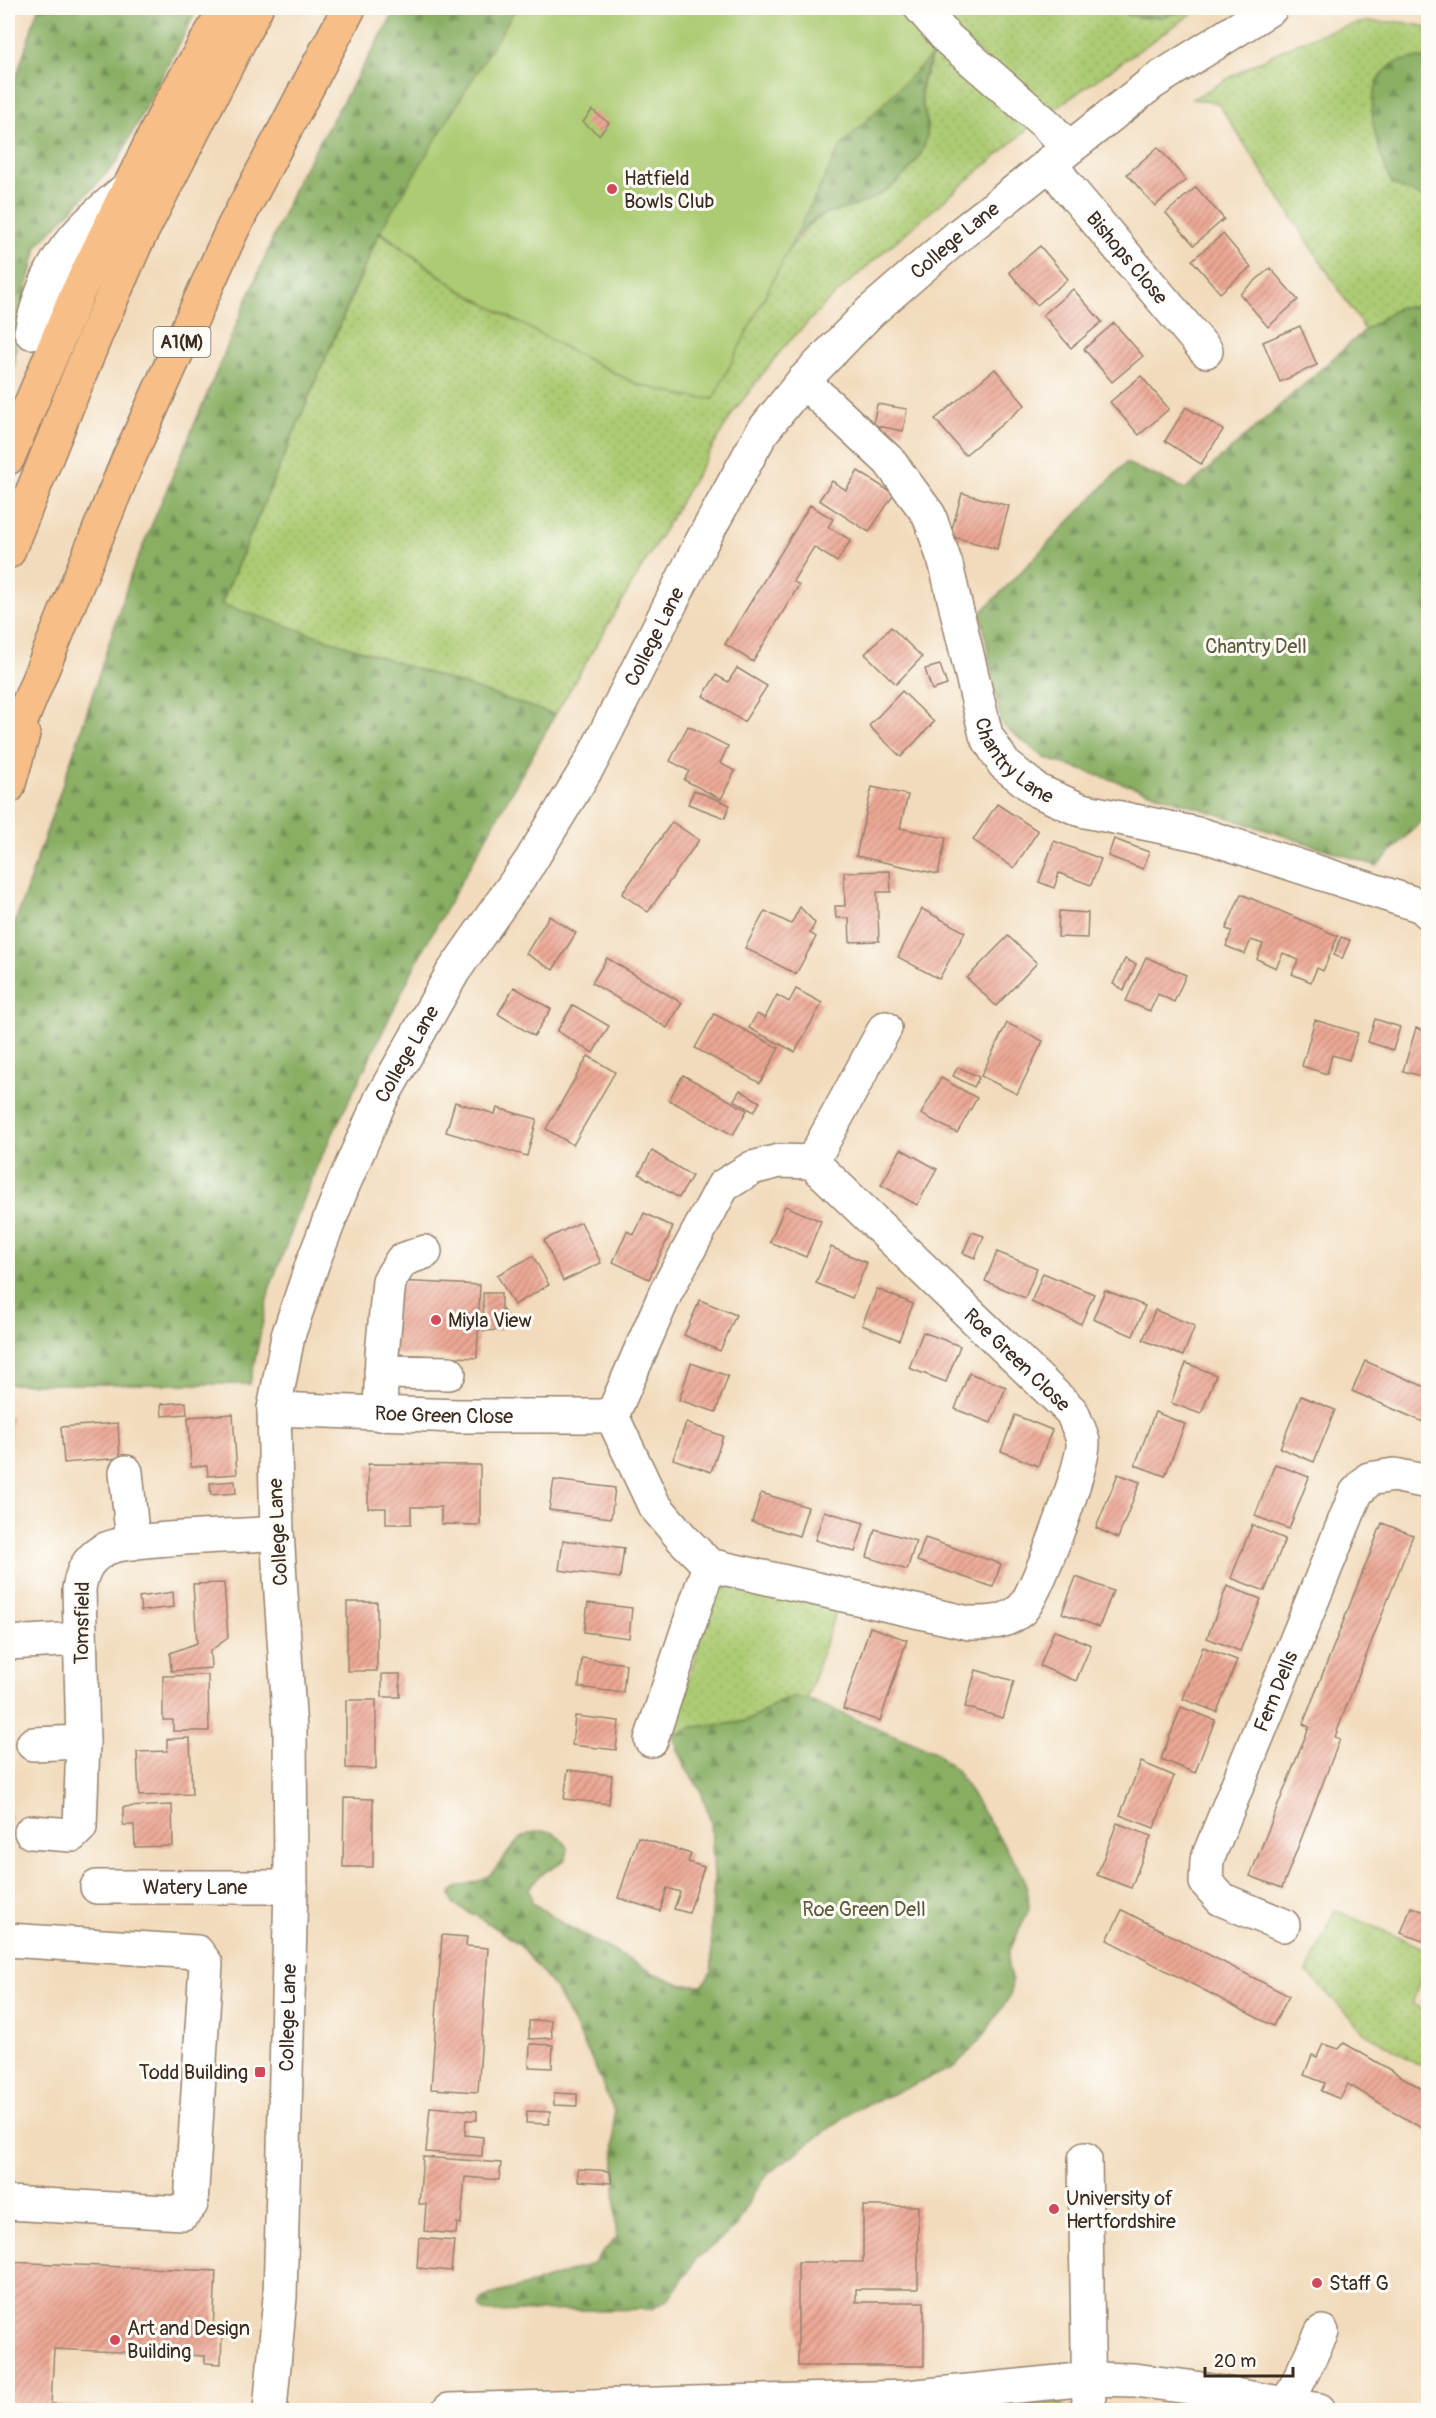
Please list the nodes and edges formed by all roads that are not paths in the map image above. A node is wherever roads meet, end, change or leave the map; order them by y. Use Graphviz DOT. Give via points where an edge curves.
graph roads {
  1 [pos="226,8"];
  2 [pos="256,8"];
  3 [pos="349,8"];
  4 [pos="921,8"];
  5 [pos="1271,8"];
  6 [pos="1059,155"];
  7 [pos="129,187"];
  8 [pos="31,332"];
  9 [pos="1206,351"];
  10 [pos="803,381"];
  11 [pos="8,458"];
  12 [pos="8,552"];
  13 [pos="36,686"];
  14 [pos="8,753"];
  15 [pos="8,787"];
  16 [pos="1428,912"];
  17 [pos="885,1028"];
  18 [pos="812,1162"];
  19 [pos="424,1252"];
  20 [pos="381,1372"];
  21 [pos="449,1373"];
  22 [pos="274,1409"];
  23 [pos="380,1413"];
  24 [pos="612,1416"];
  25 [pos="126,1472"];
  26 [pos="1428,1482"];
  27 [pos="277,1533"];
  28 [pos="133,1543"];
  29 [pos="709,1565"];
  30 [pos="80,1639"];
  31 [pos="8,1643"];
  32 [pos="651,1740"];
  33 [pos="83,1742"];
  34 [pos="33,1744"];
  35 [pos="31,1832"];
  36 [pos="97,1887"];
  37 [pos="291,1887"];
  38 [pos="1283,1925"];
  39 [pos="8,1940"];
  40 [pos="1085,2159"];
  41 [pos="8,2203"];
  42 [pos="1322,2332"];
  43 [pos="1089,2395"];
  44 [pos="1309,2409"];
  45 [pos="270,2410"];
  46 [pos="448,2410"];
  1 -- 7 [label="highway" via="168,108"];
  2 -- 12 [label="highway" via="135,245"];
  3 -- 13 [label="highway, A1(M)" via="233,228 128,460"];
  4 -- 6 [label="street, Bishops Close" via="948,39 1047,125"];
  5 -- 6 [label="street, College Lane" via="1152,83"];
  6 -- 9 [label="street, Bishops Close" via="1067,186"];
  6 -- 10 [label="street, College Lane" via="870,312"];
  7 -- 8 [label="street" via="80,230 60,257 37,303"];
  7 -- 11 [label="highway" via="77,294"];
  10 -- 16 [label="street, Chantry Lane" via="889,461 929,515 946,565 986,735 1004,764 1038,791 1081,810 1202,835 1422,906"];
  10 -- 22 [label="street, College Lane" via="762,432 700,545 592,760 530,862 453,972 381,1099 313,1262 288,1336"];
  13 -- 14 [label="highway, A1(M)"];
  13 -- 15 [label="highway"];
  17 -- 18 [label="street"];
  18 -- 24 [label="street" via="779,1161 752,1168 723,1186 666,1292"];
  18 -- 29 [label="street, Roe Green Close" via="1072,1412 1083,1443 1068,1506 1022,1609 997,1623 969,1623"];
  19 -- 20 [label="street" via="402,1260 389,1281"];
  20 -- 21 [label="street"];
  20 -- 23 [label="street"];
  22 -- 23 [label="street, Roe Green Close"];
  22 -- 27 [label="street, College Lane"];
  23 -- 24 [label="street, Roe Green Close"];
  24 -- 29 [label="street" via="654,1505"];
  25 -- 28 [label="street"];
  26 -- 38 [label="street, Fern Dells" via="1394,1475 1370,1479 1356,1493 1207,1860 1206,1882 1221,1899"];
  27 -- 28 [label="street, Tomsfield"];
  27 -- 37 [label="street, College Lane" via="290,1729"];
  28 -- 30 [label="street, Tomsfield" via="103,1550 83,1569 79,1589"];
  29 -- 32 [label="street"];
  30 -- 31 [label="street"];
  30 -- 33 [label="street, Tomsfield"];
  33 -- 34 [label="street"];
  33 -- 35 [label="street, Tomsfield" via="80,1827 72,1835"];
  36 -- 37 [label="street, Watery Lane"];
  37 -- 45 [label="street, College Lane" via="280,2297"];
  39 -- 41 [label="street" via="197,1952 206,1964 191,2204 183,2213"];
  40 -- 43 [label="street"];
  42 -- 44 [label="street"];
  43 -- 44 [label="street" via="1134,2380"];
  43 -- 46 [label="street"];
}
